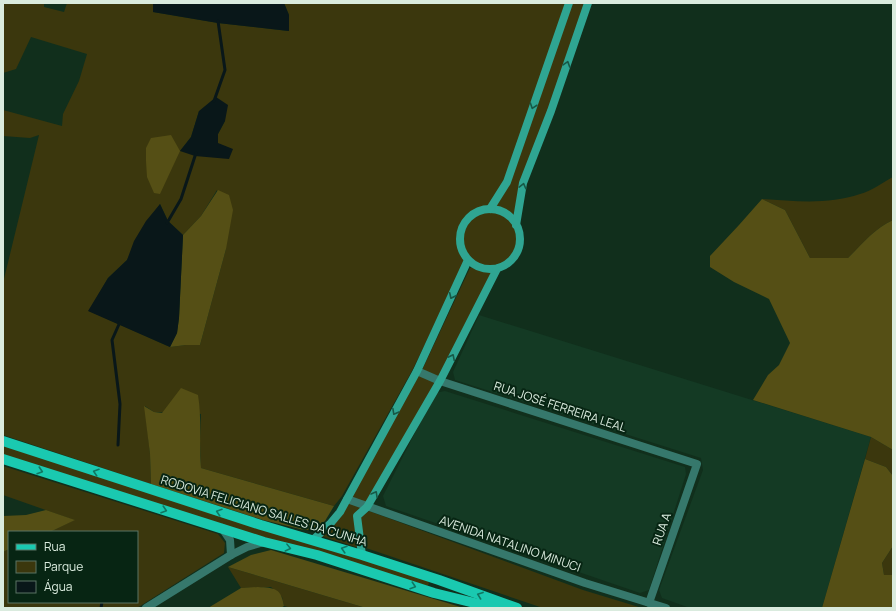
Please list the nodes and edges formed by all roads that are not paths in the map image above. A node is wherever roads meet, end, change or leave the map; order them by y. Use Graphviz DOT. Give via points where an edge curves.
graph roads {
  1 [pos="569,3"];
  2 [pos="588,3"];
  3 [pos="490,209"];
  4 [pos="516,225"];
  5 [pos="468,260"];
  6 [pos="497,269"];
  7 [pos="417,371"];
  8 [pos="440,381"];
  9 [pos="3,441"];
  10 [pos="3,459"];
  11 [pos="696,464"];
  12 [pos="347,499"];
  13 [pos="367,507"];
  14 [pos="222,528"];
  15 [pos="313,540"];
  16 [pos="264,542"];
  17 [pos="231,555"];
  18 [pos="362,555"];
  19 [pos="649,603"];
  20 [pos="146,608"];
  21 [pos="495,608"];
  22 [pos="517,608"];
  23 [pos="666,608"];
  1 -- 3 [label="street, one-way" via="507,182"];
  4 -- 2 [label="street, one-way" via="523,184 551,112"];
  3 -- 4 [label="street" via="498,210 512,218"];
  3 -- 5 [label="street" via="482,210 469,218 461,231 460,247"];
  4 -- 6 [label="street" via="520,240 516,255 505,266"];
  5 -- 6 [label="street" via="482,268"];
  5 -- 7 [label="street, one-way"];
  8 -- 6 [label="street, one-way"];
  7 -- 8 [label="street, RUA JOSÉ FERREIRA LEAL"];
  7 -- 12 [label="street, one-way"];
  8 -- 11 [label="street, RUA JOSÉ FERREIRA LEAL"];
  13 -- 8 [label="street, one-way"];
  15 -- 9 [label="main road, RODOVIA FELICIANO SALLES DA CUNHA, one-way"];
  10 -- 14 [label="main road, one-way"];
  11 -- 19 [label="street, RUA A"];
  12 -- 13 [label="street, AVENIDA NATALINO MINUCI"];
  12 -- 15 [label="street" via="340,512"];
  13 -- 18 [label="street" via="357,516"];
  13 -- 19 [label="street, AVENIDA NATALINO MINUCI"];
  14 -- 16 [label="main road"];
  14 -- 17 [label="street" via="230,540"];
  18 -- 15 [label="main road, RODOVIA FELICIANO SALLES DA CUNHA, one-way"];
  16 -- 17 [label="street"];
  16 -- 21 [label="main road, one-way" via="317,555 434,593"];
  17 -- 20 [label="street"];
  22 -- 18 [label="main road, RODOVIA FELICIANO SALLES DA CUNHA, one-way"];
  19 -- 23 [label="street, AVENIDA NATALINO MINUCI"];
}
